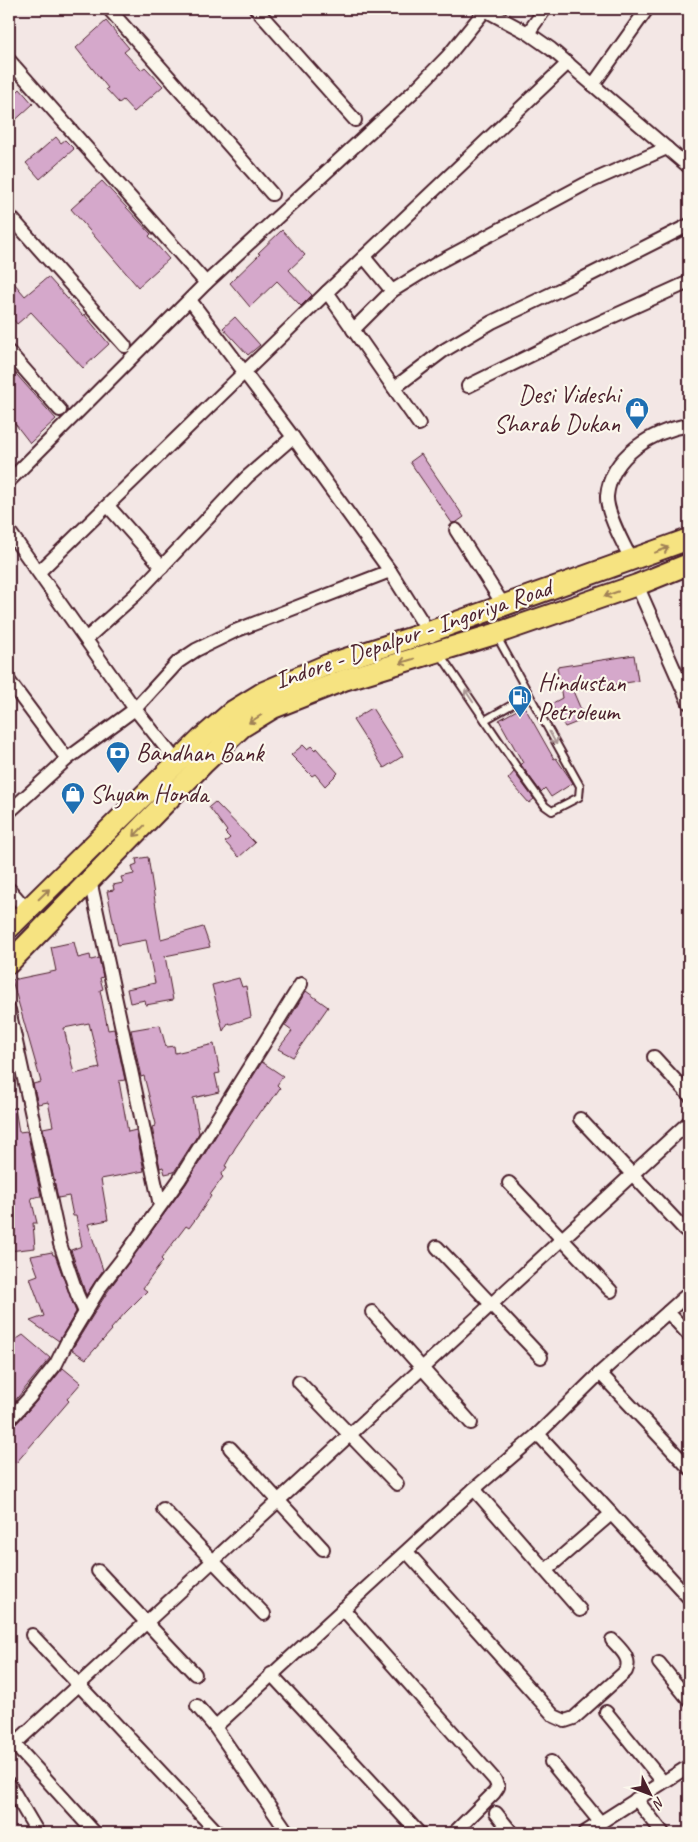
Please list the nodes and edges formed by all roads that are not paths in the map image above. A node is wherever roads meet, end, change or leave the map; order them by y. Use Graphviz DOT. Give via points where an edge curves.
graph roads {
  1 [pos="109,9"];
  2 [pos="256,9"];
  3 [pos="485,9"];
  4 [pos="545,9"];
  5 [pos="647,9"];
  6 [pos="528,33"];
  7 [pos="9,60"];
  8 [pos="568,63"];
  9 [pos="593,85"];
  10 [pos="356,120"];
  11 [pos="667,148"];
  12 [pos="689,167"];
  13 [pos="272,194"];
  14 [pos="9,215"];
  15 [pos="689,225"];
  16 [pos="364,256"];
  17 [pos="689,282"];
  18 [pos="206,283"];
  19 [pos="392,291"];
  20 [pos="327,292"];
  21 [pos="190,300"];
  22 [pos="353,330"];
  23 [pos="125,346"];
  24 [pos="9,352"];
  25 [pos="244,374"];
  26 [pos="468,386"];
  27 [pos="394,388"];
  28 [pos="60,410"];
  29 [pos="419,424"];
  30 [pos="689,425"];
  31 [pos="293,437"];
  32 [pos="9,481"];
  33 [pos="108,506"];
  34 [pos="456,530"];
  35 [pos="9,531"];
  36 [pos="689,539"];
  37 [pos="632,561"];
  38 [pos="689,564"];
  39 [pos="162,567"];
  40 [pos="390,571"];
  41 [pos="39,572"];
  42 [pos="637,585"];
  43 [pos="504,606"];
  44 [pos="429,632"];
  45 [pos="495,634"];
  46 [pos="87,638"];
  47 [pos="439,652"];
  48 [pos="9,681"];
  49 [pos="529,695"];
  50 [pos="689,703"];
  51 [pos="135,709"];
  52 [pos="485,720"];
  53 [pos="67,759"];
  54 [pos="178,762"];
  55 [pos="9,812"];
  56 [pos="90,880"];
  57 [pos="9,890"];
  58 [pos="27,910"];
  59 [pos="9,928"];
  60 [pos="9,963"];
  61 [pos="301,984"];
  62 [pos="9,1010"];
  63 [pos="654,1057"];
  64 [pos="689,1094"];
  65 [pos="580,1119"];
  66 [pos="689,1122"];
  67 [pos="632,1175"];
  68 [pos="509,1183"];
  69 [pos="160,1205"];
  70 [pos="685,1230"];
  71 [pos="562,1239"];
  72 [pos="437,1247"];
  73 [pos="611,1291"];
  74 [pos="689,1293"];
  75 [pos="491,1305"];
  76 [pos="85,1312"];
  77 [pos="372,1312"];
  78 [pos="668,1312"];
  79 [pos="689,1335"];
  80 [pos="541,1357"];
  81 [pos="422,1368"];
  82 [pos="600,1373"];
  83 [pos="299,1382"];
  84 [pos="9,1420"];
  85 [pos="471,1423"];
  86 [pos="538,1434"];
  87 [pos="351,1435"];
  88 [pos="230,1448"];
  89 [pos="689,1468"];
  90 [pos="397,1484"];
  91 [pos="474,1488"];
  92 [pos="279,1501"];
  93 [pos="163,1509"];
  94 [pos="612,1514"];
  95 [pos="323,1549"];
  96 [pos="407,1552"];
  97 [pos="213,1562"];
  98 [pos="546,1570"];
  99 [pos="98,1571"];
  100 [pos="689,1598"];
  101 [pos="343,1609"];
  102 [pos="580,1610"];
  103 [pos="264,1614"];
  104 [pos="147,1623"];
  105 [pos="32,1635"];
  106 [pos="612,1640"];
  107 [pos="659,1663"];
  108 [pos="195,1674"];
  109 [pos="271,1674"];
  110 [pos="79,1685"];
  111 [pos="689,1700"];
  112 [pos="197,1706"];
  113 [pos="606,1712"];
  114 [pos="215,1727"];
  115 [pos="11,1746"];
  116 [pos="551,1762"];
  117 [pos="689,1766"];
  118 [pos="663,1782"];
  119 [pos="9,1784"];
  120 [pos="636,1799"];
  121 [pos="496,1814"];
  122 [pos="600,1822"];
  123 [pos="38,1833"];
  124 [pos="94,1833"];
  125 [pos="218,1833"];
  126 [pos="288,1833"];
  127 [pos="419,1833"];
  128 [pos="454,1833"];
  129 [pos="512,1833"];
  130 [pos="584,1833"];
  131 [pos="663,1833"];
  1 -- 13 [label="street"];
  2 -- 10 [label="street"];
  3 -- 6 [label="street"];
  3 -- 18 [label="street" via="448,56 413,92"];
  4 -- 6 [label="street"];
  5 -- 9 [label="street"];
  6 -- 8 [label="street"];
  7 -- 18 [label="street"];
  8 -- 9 [label="street"];
  8 -- 16 [label="street"];
  9 -- 11 [label="street"];
  11 -- 12 [label="street"];
  11 -- 19 [label="street" via="538,208"];
  14 -- 23 [label="street"];
  15 -- 27 [label="street" via="492,322 444,351"];
  16 -- 19 [label="street"];
  16 -- 20 [label="street"];
  17 -- 26 [label="street"];
  18 -- 21 [label="street"];
  19 -- 22 [label="street"];
  20 -- 22 [label="street"];
  20 -- 25 [label="street"];
  21 -- 25 [label="street"];
  21 -- 32 [label="street"];
  22 -- 27 [label="street"];
  24 -- 28 [label="street"];
  25 -- 31 [label="street"];
  25 -- 33 [label="street"];
  27 -- 29 [label="street"];
  30 -- 37 [label="street" via="662,432 634,447 613,476 607,497 610,512"];
  31 -- 39 [label="street" via="247,477"];
  31 -- 40 [label="street"];
  33 -- 39 [label="street"];
  33 -- 41 [label="street"];
  34 -- 43 [label="street"];
  35 -- 41 [label="street"];
  37 -- 36 [label="main road, Indore - Depalpur - Ingoriya Road, one-way"];
  37 -- 43 [label="main road, Indore - Depalpur - Ingoriya Road"];
  38 -- 42 [label="main road, Indore - Depalpur - Ingoriya Road"];
  39 -- 46 [label="street"];
  40 -- 44 [label="street"];
  40 -- 51 [label="street" via="235,631 196,650 178,662"];
  41 -- 46 [label="street"];
  42 -- 45 [label="main road, Indore - Depalpur - Ingoriya Road, one-way"];
  42 -- 50 [label="street"];
  43 -- 44 [label="main road, Indore - Depalpur - Ingoriya Road"];
  44 -- 47 [label="street"];
  44 -- 54 [label="main road, Indore - Depalpur - Ingoriya Road" via="326,665 264,692 233,711"];
  45 -- 47 [label="main road, Indore - Depalpur - Ingoriya Road"];
  45 -- 49 [label="lane"];
  46 -- 51 [label="street"];
  52 -- 47 [label="lane, one-way"];
  47 -- 56 [label="main road, Indore - Depalpur - Ingoriya Road, one-way" via="335,684 273,708 242,727"];
  48 -- 53 [label="street"];
  49 -- 52 [label="lane"];
  49 -- 52 [label="lane, one-way" via="580,786 579,797 552,812"];
  51 -- 53 [label="street"];
  51 -- 54 [label="street"];
  53 -- 55 [label="street"];
  58 -- 54 [label="main road, Indore - Depalpur - Ingoriya Road, one-way"];
  56 -- 60 [label="main road, Indore - Depalpur - Ingoriya Road"];
  56 -- 69 [label="street"];
  57 -- 58 [label="street"];
  58 -- 59 [label="main road, Indore - Depalpur - Ingoriya Road"];
  61 -- 69 [label="street" via="179,1180"];
  62 -- 76 [label="street" via="60,1244"];
  63 -- 64 [label="street"];
  65 -- 67 [label="street"];
  66 -- 67 [label="street"];
  67 -- 70 [label="street"];
  67 -- 71 [label="street"];
  68 -- 71 [label="street"];
  69 -- 76 [label="street"];
  71 -- 73 [label="street"];
  71 -- 75 [label="street"];
  72 -- 75 [label="street"];
  74 -- 78 [label="street"];
  75 -- 80 [label="street"];
  75 -- 81 [label="street"];
  76 -- 84 [label="street" via="56,1364"];
  77 -- 81 [label="street"];
  78 -- 79 [label="street"];
  78 -- 82 [label="street"];
  81 -- 85 [label="street"];
  81 -- 87 [label="street"];
  82 -- 86 [label="street"];
  82 -- 89 [label="street"];
  83 -- 87 [label="street"];
  86 -- 91 [label="street"];
  86 -- 94 [label="street"];
  87 -- 90 [label="street"];
  87 -- 92 [label="street"];
  88 -- 92 [label="street"];
  91 -- 96 [label="street"];
  91 -- 98 [label="street"];
  92 -- 95 [label="street"];
  92 -- 97 [label="street"];
  93 -- 97 [label="street"];
  94 -- 98 [label="street"];
  94 -- 100 [label="street"];
  96 -- 101 [label="street"];
  96 -- 106 [label="street" via="554,1716 565,1721 574,1718 626,1671 627,1657"];
  97 -- 103 [label="street"];
  97 -- 104 [label="street"];
  98 -- 102 [label="street"];
  99 -- 104 [label="street"];
  101 -- 109 [label="street"];
  101 -- 128 [label="street" via="495,1780 498,1787 494,1793"];
  104 -- 108 [label="street"];
  104 -- 110 [label="street"];
  105 -- 110 [label="street"];
  107 -- 111 [label="street"];
  109 -- 114 [label="street"];
  109 -- 127 [label="street"];
  110 -- 115 [label="street"];
  110 -- 125 [label="street"];
  112 -- 114 [label="street"];
  113 -- 118 [label="street"];
  114 -- 126 [label="street"];
  115 -- 124 [label="street"];
  116 -- 122 [label="street"];
  117 -- 118 [label="street"];
  118 -- 120 [label="street"];
  119 -- 123 [label="street"];
  120 -- 122 [label="street"];
  120 -- 131 [label="street"];
  121 -- 129 [label="street"];
  122 -- 130 [label="street"];
}
